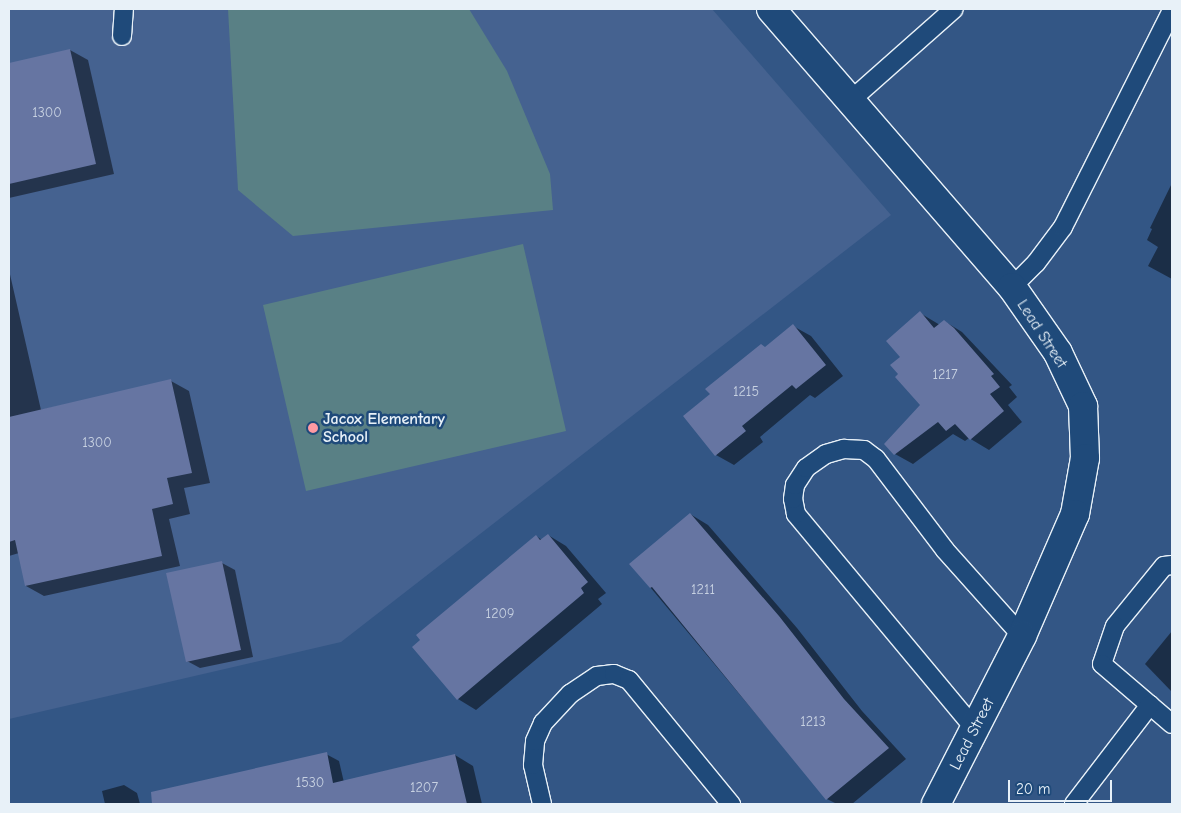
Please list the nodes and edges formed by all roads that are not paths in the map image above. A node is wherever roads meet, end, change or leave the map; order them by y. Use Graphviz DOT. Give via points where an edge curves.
graph roads {
  1 [pos="124,9"];
  2 [pos="771,9"];
  3 [pos="954,9"];
  4 [pos="1172,10"];
  5 [pos="122,36"];
  6 [pos="851,100"];
  7 [pos="1012,287"];
  8 [pos="1172,565"];
  9 [pos="1022,636"];
  10 [pos="1150,705"];
  11 [pos="1172,724"];
  12 [pos="975,729"];
  13 [pos="542,804"];
  14 [pos="731,804"];
  15 [pos="936,804"];
  16 [pos="1074,804"];
  1 -- 5 [label="lane"];
  2 -- 6 [label="street, Lead Street"];
  3 -- 6 [label="lane"];
  4 -- 7 [label="lane" via="1062,227 1036,264"];
  6 -- 7 [label="street, Lead Street"];
  7 -- 9 [label="street, Lead Street" via="1058,353 1083,406 1085,458 1075,514"];
  8 -- 10 [label="lane" via="1164,566 1115,626 1102,664"];
  9 -- 12 [label="street, Lead Street"];
  9 -- 12 [label="lane" via="945,550 876,459 864,450 844,449 826,454 806,468 795,484 796,514"];
  10 -- 11 [label="lane"];
  10 -- 16 [label="lane"];
  12 -- 15 [label="street, Lead Street"];
  13 -- 14 [label="lane" via="533,765 535,741 543,723 570,694 597,676 614,674 629,680"];
}
